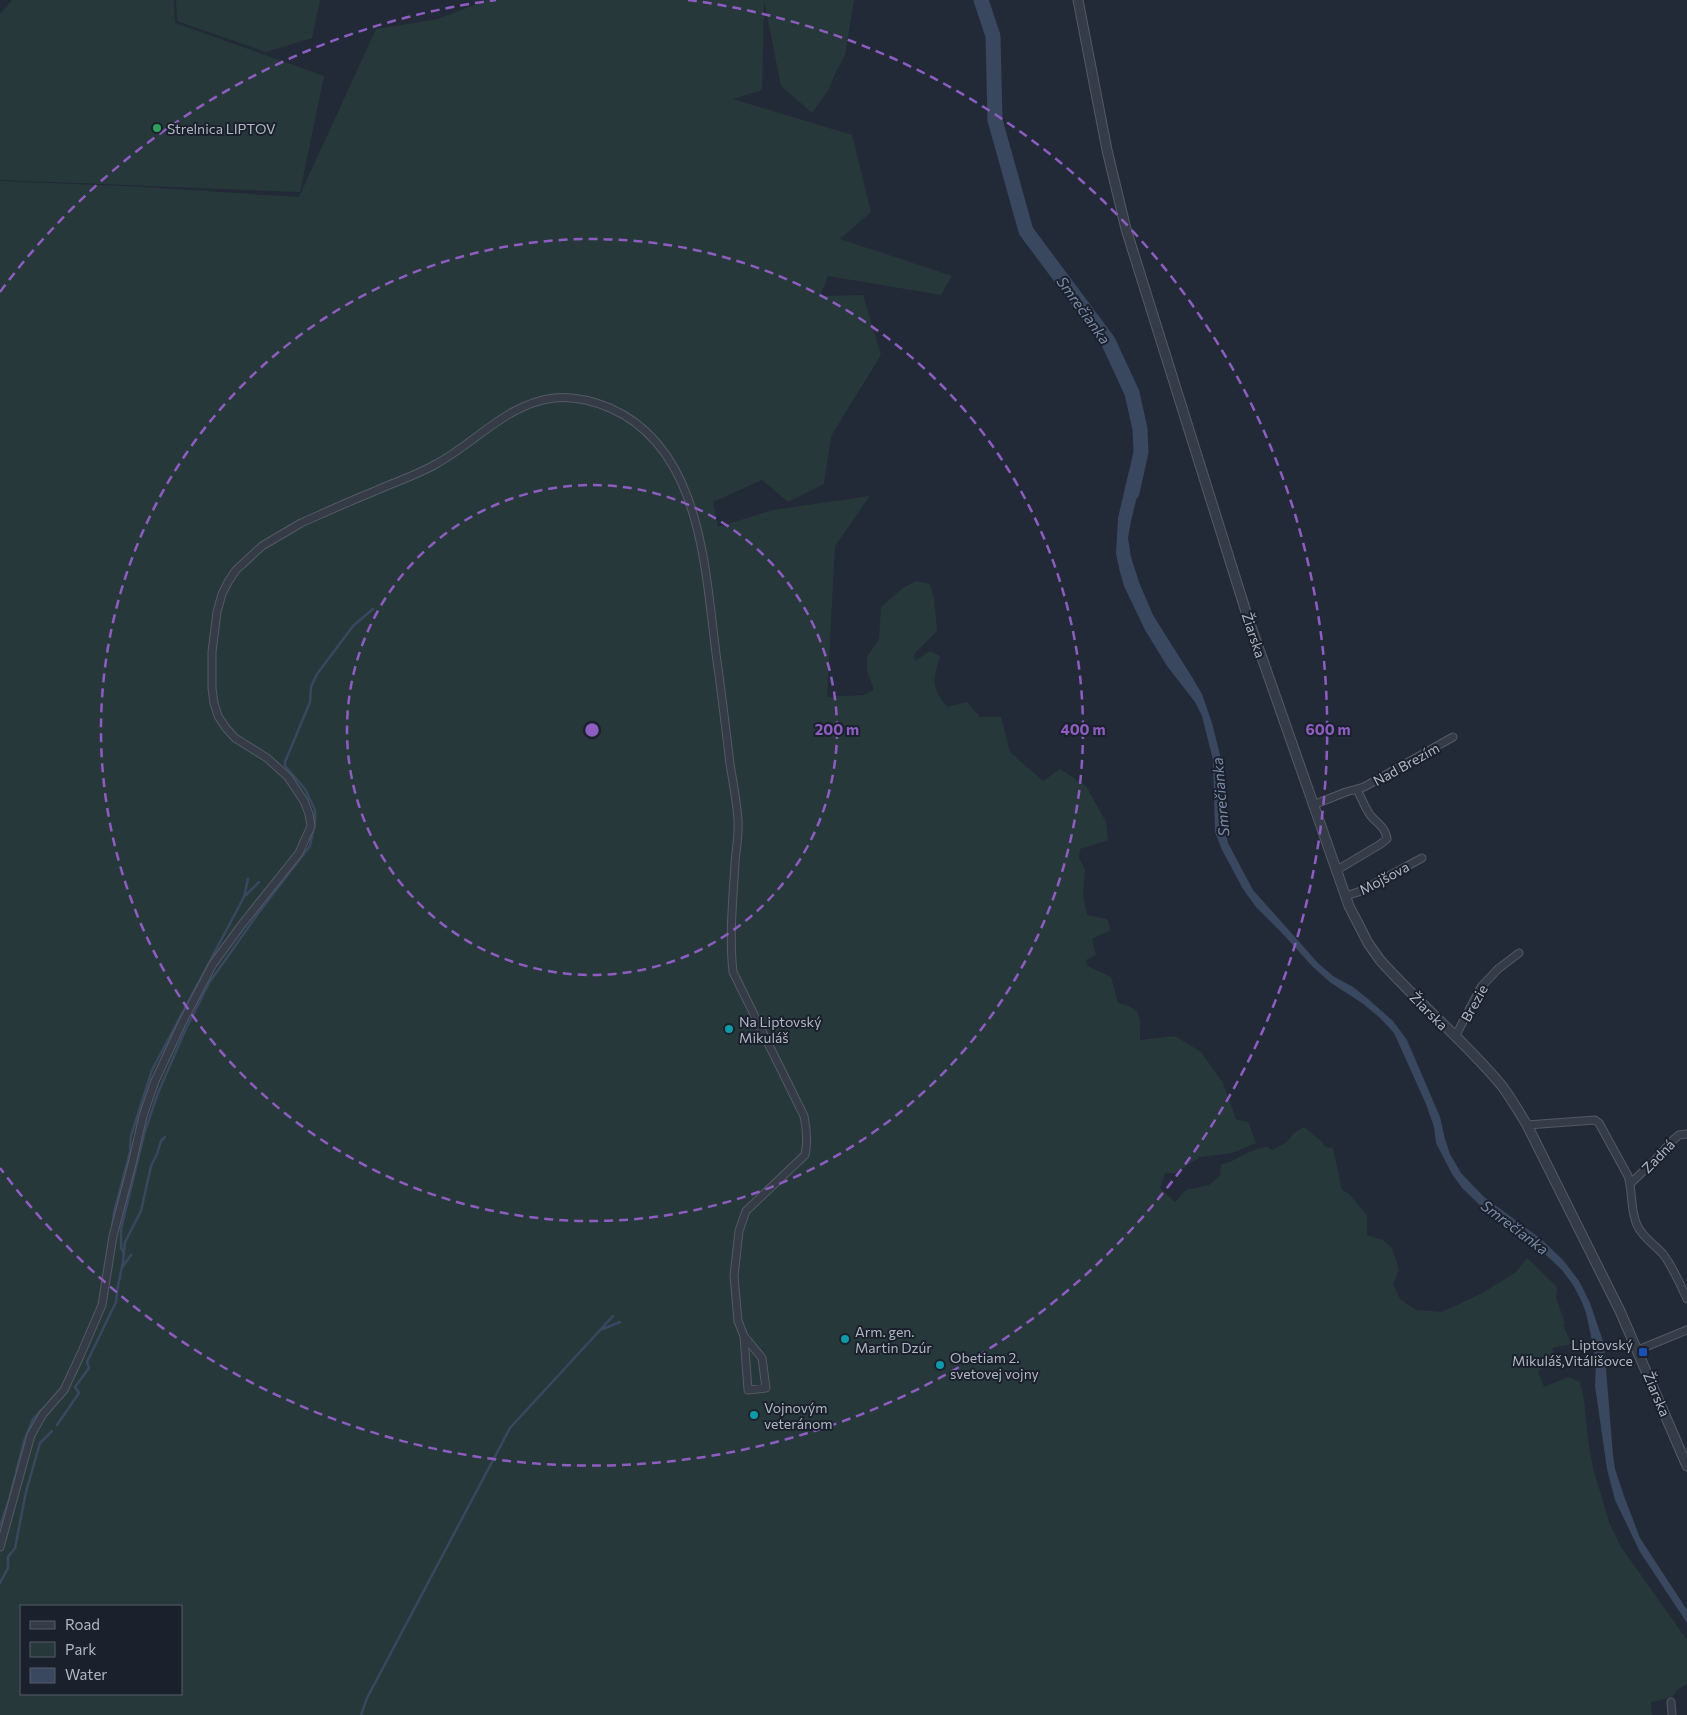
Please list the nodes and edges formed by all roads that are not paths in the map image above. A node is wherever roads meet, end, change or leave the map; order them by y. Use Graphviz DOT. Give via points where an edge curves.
graph roads {
  1 [pos="1078,0"];
  2 [pos="1453,737"];
  3 [pos="1358,790"];
  4 [pos="1314,805"];
  5 [pos="1422,858"];
  6 [pos="1336,870"];
  7 [pos="1346,896"];
  8 [pos="1520,953"];
  9 [pos="1455,1037"];
  10 [pos="1527,1125"];
  11 [pos="1687,1134"];
  12 [pos="1631,1183"];
  13 [pos="1687,1298"];
  14 [pos="1687,1330"];
  15 [pos="744,1336"];
  16 [pos="1638,1350"];
  17 [pos="1687,1466"];
  18 [pos="0,1548"];
  19 [pos="1671,1702"];
  20 [pos="1672,1715"];
  1 -- 4 [label="street, Žiarska" via="1124,222 1262,661"];
  2 -- 3 [label="street, Nad Brezím"];
  3 -- 4 [label="street, Nad Brezím"];
  3 -- 6 [label="street, Nad Brezím" via="1387,839"];
  4 -- 6 [label="street, Žiarska"];
  5 -- 7 [label="street, Mojšova"];
  6 -- 7 [label="street, Žiarska"];
  7 -- 9 [label="street, Žiarska" via="1359,927 1380,960"];
  8 -- 9 [label="street, Brezie" via="1481,987"];
  9 -- 10 [label="street, Žiarska" via="1501,1086"];
  10 -- 12 [label="street" via="1599,1122"];
  10 -- 16 [label="street, Žiarska"];
  11 -- 12 [label="street, Zadná" via="1673,1140"];
  12 -- 13 [label="street" via="1632,1206 1641,1233 1663,1255"];
  14 -- 16 [label="street"];
  15 -- 15 [label="street" via="748,1390 766,1388 762,1358"];
  15 -- 18 [label="street" via="738,1320 734,1276 739,1231 746,1211 804,1154 808,1142 804,1116 733,972 738,822 694,514 668,458 624,415 570,398 541,400 514,411 435,465 280,534 236,570 222,594 217,612 212,675 218,716 235,738 267,758 288,777 304,801 311,826 299,853 213,964 155,1081 113,1236 102,1305 64,1390 43,1414 31,1435"];
  16 -- 17 [label="street, Žiarska"];
  19 -- 20 [label="street"];
}
